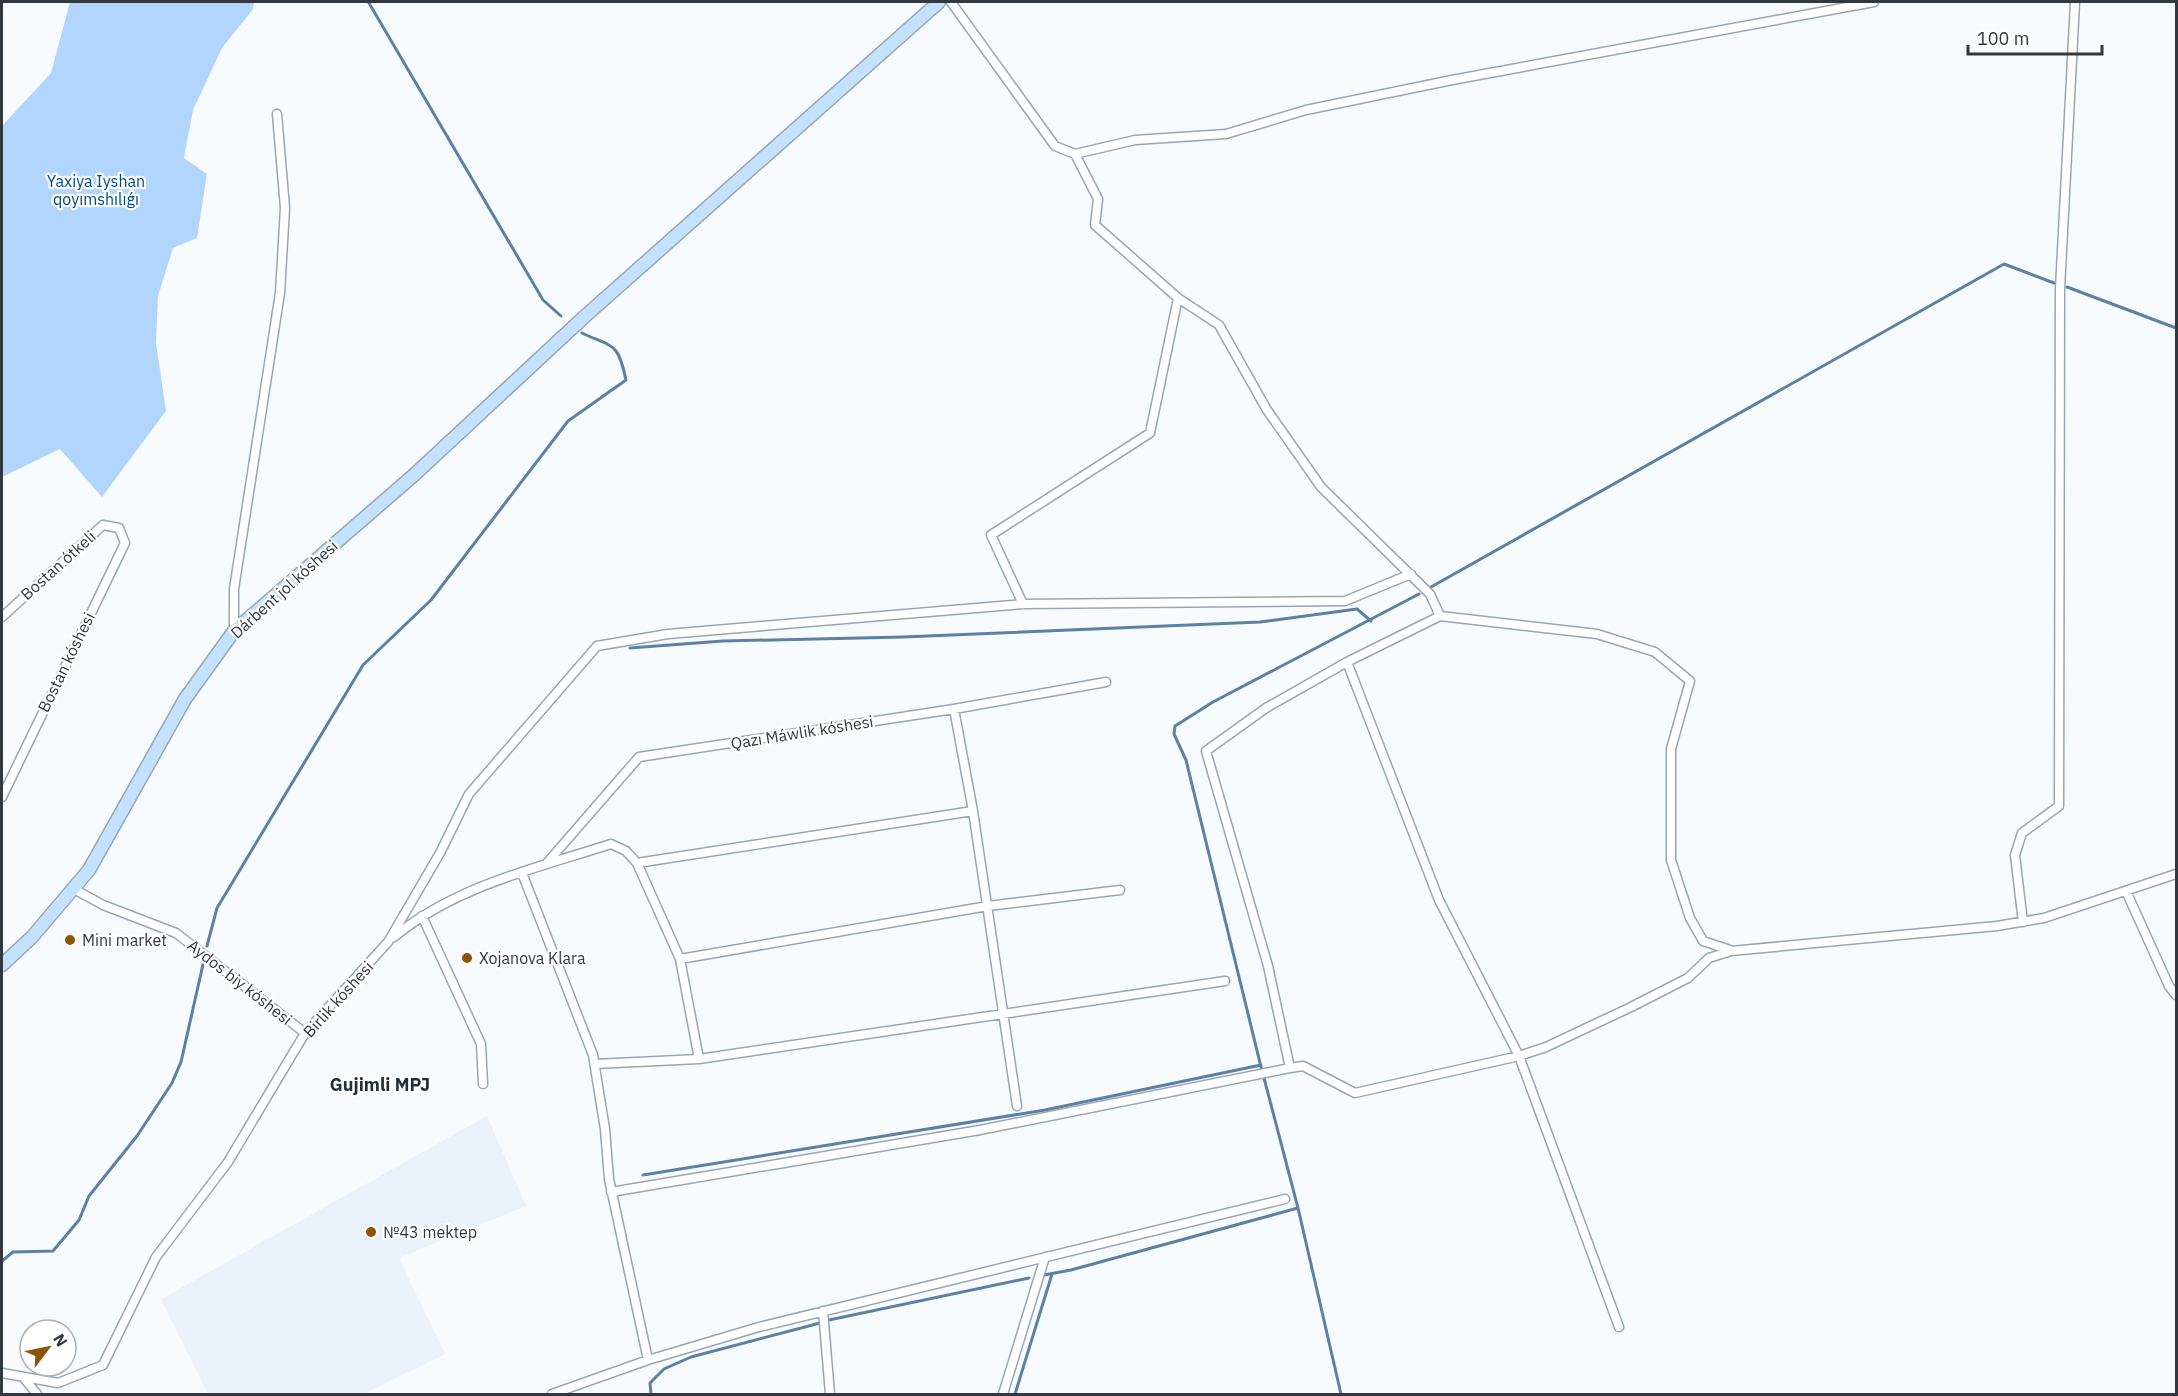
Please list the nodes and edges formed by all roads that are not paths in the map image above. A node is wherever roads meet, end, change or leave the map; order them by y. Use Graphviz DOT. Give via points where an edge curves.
graph roads {
  1 [pos="939,2"];
  2 [pos="951,2"];
  3 [pos="1874,2"];
  4 [pos="2075,2"];
  5 [pos="277,114"];
  6 [pos="1075,154"];
  7 [pos="1178,298"];
  8 [pos="119,528"];
  9 [pos="1411,574"];
  10 [pos="1023,604"];
  11 [pos="2,616"];
  12 [pos="1440,616"];
  13 [pos="234,631"];
  14 [pos="1347,662"];
  15 [pos="1106,682"];
  16 [pos="954,709"];
  17 [pos="2,797"];
  18 [pos="974,811"];
  19 [pos="637,863"];
  20 [pos="545,866"];
  21 [pos="522,873"];
  22 [pos="2176,874"];
  23 [pos="74,889"];
  24 [pos="1120,890"];
  25 [pos="2126,891"];
  26 [pos="988,906"];
  27 [pos="422,916"];
  28 [pos="2023,922"];
  29 [pos="388,942"];
  30 [pos="1731,951"];
  31 [pos="680,959"];
  32 [pos="2,965"];
  33 [pos="1225,981"];
  34 [pos="2176,995"];
  35 [pos="1005,1013"];
  36 [pos="305,1033"];
  37 [pos="1520,1056"];
  38 [pos="699,1059"];
  39 [pos="595,1064"];
  40 [pos="1290,1068"];
  41 [pos="483,1084"];
  42 [pos="1017,1106"];
  43 [pos="611,1192"];
  44 [pos="1285,1199"];
  45 [pos="1045,1257"];
  46 [pos="823,1311"];
  47 [pos="1619,1327"];
  48 [pos="648,1360"];
  49 [pos="2,1373"];
  50 [pos="78,1375"];
  51 [pos="18,1376"];
  52 [pos="24,1378"];
  53 [pos="29,1378"];
  54 [pos="70,1378"];
  55 [pos="37,1395"];
  56 [pos="552,1395"];
  57 [pos="831,1395"];
  58 [pos="1003,1395"];
  1 -- 13 [label="main road, Dárbent jol kóshesi" via="583,318 414,475"];
  2 -- 6 [label="street" via="1055,146"];
  3 -- 6 [label="street" via="1452,80 1306,110 1226,134 1135,140"];
  4 -- 28 [label="street" via="2060,289 2059,806 2022,833 2015,855"];
  5 -- 13 [label="street" via="285,208 280,293 234,589"];
  6 -- 7 [label="street" via="1098,199 1095,225"];
  7 -- 9 [label="street" via="1219,325 1267,410 1321,487"];
  7 -- 10 [label="street" via="1150,433 991,535"];
  8 -- 11 [label="street, Bostan ótkeli" via="104,525"];
  8 -- 17 [label="street, Bostan kóshesi" via="125,543"];
  9 -- 10 [label="street" via="1345,601"];
  9 -- 12 [label="street" via="1430,594"];
  10 -- 29 [label="street, Birlik kóshesi" via="668,634 601,644 469,794"];
  12 -- 14 [label="street"];
  12 -- 30 [label="street" via="1597,634 1654,652 1690,681 1671,749 1671,860 1690,918 1703,941"];
  13 -- 23 [label="main road, Dárbent jol kóshesi" via="184,699 89,870"];
  14 -- 37 [label="street" via="1439,900"];
  14 -- 40 [label="street" via="1266,708 1206,751 1268,966"];
  15 -- 16 [label="street, Qazı Máwlik kóshesi"];
  16 -- 18 [label="street"];
  16 -- 20 [label="street, Qazı Máwlik kóshesi" via="639,757"];
  18 -- 19 [label="street"];
  18 -- 26 [label="street"];
  19 -- 20 [label="street" via="626,851 611,844"];
  19 -- 31 [label="street"];
  20 -- 21 [label="street"];
  21 -- 27 [label="street" via="492,881"];
  21 -- 39 [label="street"];
  22 -- 25 [label="street"];
  23 -- 32 [label="main road, Dárbent jol kóshesi"];
  23 -- 36 [label="street, Aydos biy kóshesi" via="103,905 176,933"];
  24 -- 26 [label="street"];
  25 -- 28 [label="street"];
  25 -- 34 [label="street"];
  26 -- 31 [label="street"];
  26 -- 35 [label="street"];
  27 -- 29 [label="street"];
  27 -- 41 [label="street" via="481,1044"];
  28 -- 30 [label="street"];
  29 -- 36 [label="street, Birlik kóshesi"];
  30 -- 37 [label="street" via="1709,958 1688,978 1639,1003"];
  31 -- 38 [label="street"];
  33 -- 35 [label="street"];
  35 -- 38 [label="street"];
  35 -- 42 [label="street"];
  36 -- 50 [label="street, Birlik kóshesi" via="228,1162 156,1257 103,1365"];
  37 -- 40 [label="street" via="1354,1092 1303,1066"];
  37 -- 47 [label="street"];
  38 -- 39 [label="street"];
  39 -- 43 [label="street"];
  40 -- 43 [label="street" via="980,1130"];
  43 -- 48 [label="street"];
  44 -- 45 [label="street"];
  45 -- 46 [label="street"];
  45 -- 58 [label="street"];
  46 -- 48 [label="street"];
  46 -- 57 [label="street"];
  48 -- 56 [label="street"];
  49 -- 51 [label="street"];
  52 -- 55 [label="street"];
  53 -- 54 [label="street, Birlik kóshesi" via="58,1383"];
}
